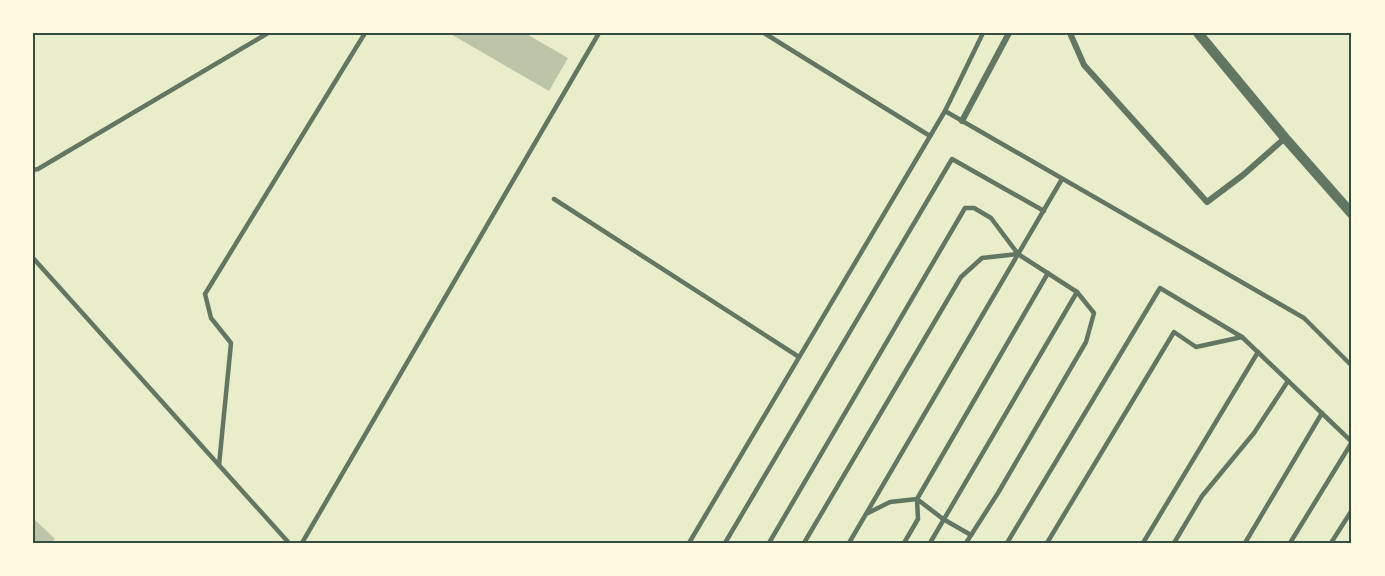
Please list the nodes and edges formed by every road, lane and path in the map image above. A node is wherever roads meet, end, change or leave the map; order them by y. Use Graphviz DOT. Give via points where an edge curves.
graph roads {
  1 [pos="268,33"];
  2 [pos="366,33"];
  3 [pos="599,33"];
  4 [pos="764,33"];
  5 [pos="983,33"];
  6 [pos="1009,33"];
  7 [pos="1070,33"];
  8 [pos="1198,33"];
  9 [pos="945,111"];
  10 [pos="962,121"];
  11 [pos="930,136"];
  12 [pos="1285,138"];
  13 [pos="33,170"];
  14 [pos="1062,179"];
  15 [pos="554,199"];
  16 [pos="1044,211"];
  17 [pos="1352,214"];
  18 [pos="1018,254"];
  19 [pos="33,258"];
  20 [pos="1048,273"];
  21 [pos="1077,292"];
  22 [pos="1242,337"];
  23 [pos="1258,352"];
  24 [pos="799,357"];
  25 [pos="1352,366"];
  26 [pos="1288,381"];
  27 [pos="1322,413"];
  28 [pos="1352,442"];
  29 [pos="219,465"];
  30 [pos="917,499"];
  31 [pos="1352,510"];
  32 [pos="867,514"];
  33 [pos="943,519"];
  34 [pos="971,535"];
  35 [pos="289,543"];
  36 [pos="302,543"];
  37 [pos="689,543"];
  38 [pos="725,543"];
  39 [pos="769,543"];
  40 [pos="804,543"];
  41 [pos="849,543"];
  42 [pos="904,543"];
  43 [pos="930,543"];
  44 [pos="966,543"];
  45 [pos="1007,543"];
  46 [pos="1047,543"];
  47 [pos="1143,543"];
  48 [pos="1174,543"];
  49 [pos="1245,543"];
  50 [pos="1290,543"];
  51 [pos="1331,543"];
  1 -- 13 [label="lane"];
  2 -- 29 [label="lane" via="206,294 211,318 231,343"];
  3 -- 36 [label="lane"];
  4 -- 11 [label="lane"];
  5 -- 9 [label="lane"];
  6 -- 10 [label="street"];
  7 -- 12 [label="street" via="1084,65 1207,202"];
  8 -- 12 [label="street"];
  9 -- 10 [label="lane"];
  9 -- 11 [label="lane"];
  10 -- 14 [label="lane"];
  11 -- 24 [label="lane"];
  12 -- 17 [label="street"];
  14 -- 16 [label="lane"];
  14 -- 25 [label="lane" via="1304,318"];
  15 -- 24 [label="lane"];
  16 -- 18 [label="lane"];
  16 -- 38 [label="lane" via="952,159"];
  18 -- 20 [label="lane"];
  18 -- 32 [label="lane"];
  18 -- 39 [label="lane" via="991,218 974,208 965,208"];
  18 -- 40 [label="lane" via="982,258 961,278"];
  19 -- 29 [label="lane"];
  20 -- 21 [label="lane"];
  20 -- 30 [label="lane"];
  21 -- 33 [label="lane"];
  21 -- 34 [label="lane" via="1094,313 1086,342"];
  22 -- 23 [label="lane"];
  22 -- 45 [label="lane" via="1160,288"];
  22 -- 46 [label="lane" via="1196,347 1174,332"];
  23 -- 26 [label="lane"];
  23 -- 47 [label="lane"];
  24 -- 37 [label="lane"];
  26 -- 27 [label="lane"];
  26 -- 48 [label="lane" via="1254,433 1202,496"];
  27 -- 28 [label="lane"];
  27 -- 49 [label="lane"];
  28 -- 50 [label="lane"];
  29 -- 35 [label="lane"];
  30 -- 32 [label="lane" via="890,502"];
  30 -- 33 [label="lane"];
  30 -- 42 [label="lane" via="918,519"];
  31 -- 51 [label="lane"];
  32 -- 41 [label="lane"];
  33 -- 34 [label="lane"];
  33 -- 43 [label="lane"];
  34 -- 44 [label="lane"];
}
